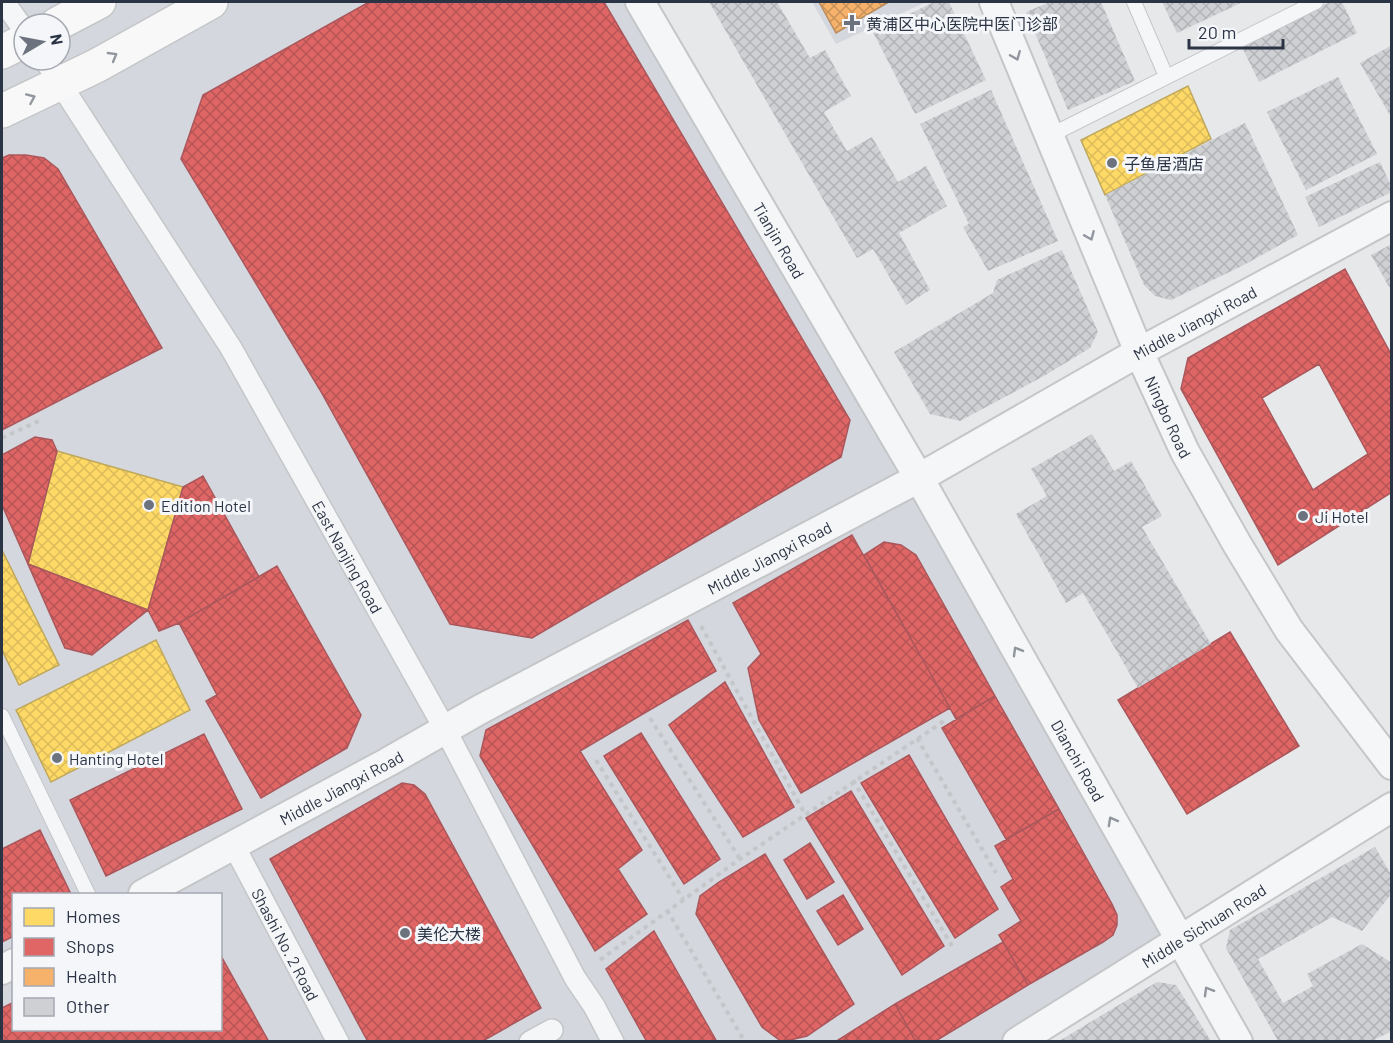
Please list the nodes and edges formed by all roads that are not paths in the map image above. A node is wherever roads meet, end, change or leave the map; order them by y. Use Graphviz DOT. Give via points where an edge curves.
graph roads {
  1 [pos="99,2"];
  2 [pos="211,2"];
  3 [pos="640,2"];
  4 [pos="994,2"];
  5 [pos="1134,2"];
  6 [pos="1316,2"];
  7 [pos="72,16"];
  8 [pos="72,64"];
  9 [pos="53,72"];
  10 [pos="1166,75"];
  11 [pos="2,111"];
  12 [pos="1048,136"];
  13 [pos="1392,216"];
  14 [pos="1138,352"];
  15 [pos="919,478"];
  16 [pos="2,716"];
  17 [pos="445,729"];
  18 [pos="1392,765"];
  19 [pos="1392,807"];
  20 [pos="234,846"];
  21 [pos="88,893"];
  22 [pos="145,893"];
  23 [pos="1179,939"];
  24 [pos="552,1030"];
  25 [pos="338,1041"];
  26 [pos="530,1041"];
  27 [pos="613,1041"];
  28 [pos="1017,1041"];
  29 [pos="1238,1041"];
  1 -- 7 [label="main road"];
  8 -- 2 [label="main road, one-way"];
  3 -- 15 [label="street, Tianjin Road"];
  4 -- 12 [label="street, Ningbo Road, one-way"];
  5 -- 10 [label="lane"];
  6 -- 10 [label="lane"];
  11 -- 9 [label="main road, one-way"];
  9 -- 17 [label="street, East Nanjing Road" via="231,348"];
  10 -- 12 [label="lane"];
  12 -- 14 [label="street, Ningbo Road, one-way"];
  13 -- 14 [label="street, Middle Jiangxi Road"];
  14 -- 15 [label="street, Middle Jiangxi Road"];
  14 -- 18 [label="street, Ningbo Road" via="1185,452 1277,611"];
  15 -- 17 [label="street, Middle Jiangxi Road"];
  23 -- 15 [label="street, Dianchi Road, one-way"];
  16 -- 21 [label="lane"];
  17 -- 20 [label="street, Middle Jiangxi Road"];
  17 -- 27 [label="street, East Nanjing Road" via="575,978"];
  19 -- 23 [label="street, Middle Sichuan Road"];
  20 -- 22 [label="street, Middle Jiangxi Road"];
  20 -- 25 [label="street, Shashi No. 2 Road"];
  23 -- 28 [label="street, Middle Sichuan Road"];
  29 -- 23 [label="street, Dianchi Road, one-way"];
  24 -- 26 [label="street"];
}
